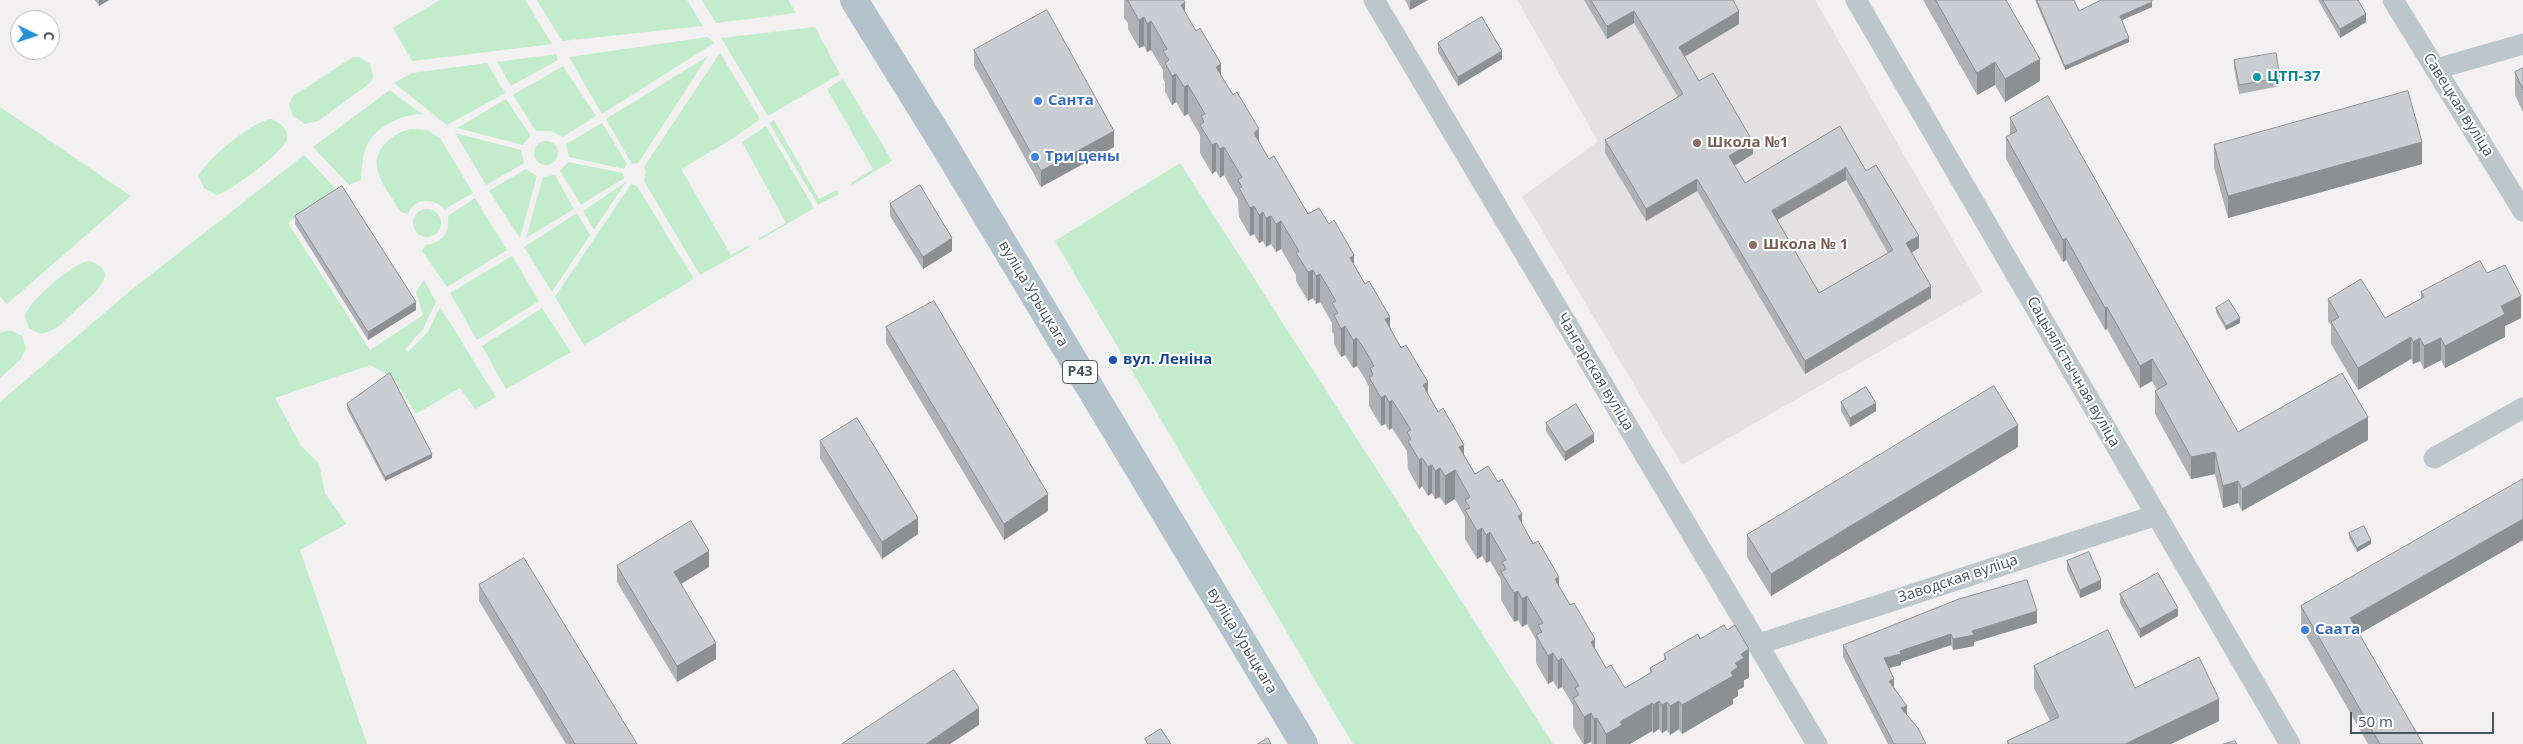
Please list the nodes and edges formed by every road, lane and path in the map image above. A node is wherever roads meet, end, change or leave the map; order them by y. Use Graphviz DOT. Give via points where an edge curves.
graph roads {
  1 [pos="854,0"];
  2 [pos="1374,0"];
  3 [pos="1856,0"];
  4 [pos="2393,0"];
  5 [pos="2523,44"];
  6 [pos="2436,69"];
  7 [pos="2523,211"];
  8 [pos="2523,408"];
  9 [pos="2434,458"];
  10 [pos="2157,515"];
  11 [pos="1759,644"];
  12 [pos="1304,744"];
  13 [pos="1817,744"];
  14 [pos="2290,744"];
  1 -- 12 [label="main road, вуліца Урыцкага / Р43"];
  2 -- 11 [label="street, Чангарская вуліца"];
  3 -- 10 [label="street, Сацыялістычная вуліца"];
  4 -- 6 [label="street, Савецкая вуліца"];
  5 -- 6 [label="street"];
  6 -- 7 [label="street, Савецкая вуліца"];
  8 -- 9 [label="street"];
  10 -- 11 [label="street, Заводская вуліца"];
  10 -- 14 [label="street, Сацыялістычная вуліца"];
  11 -- 13 [label="street, Чангарская вуліца"];
}
